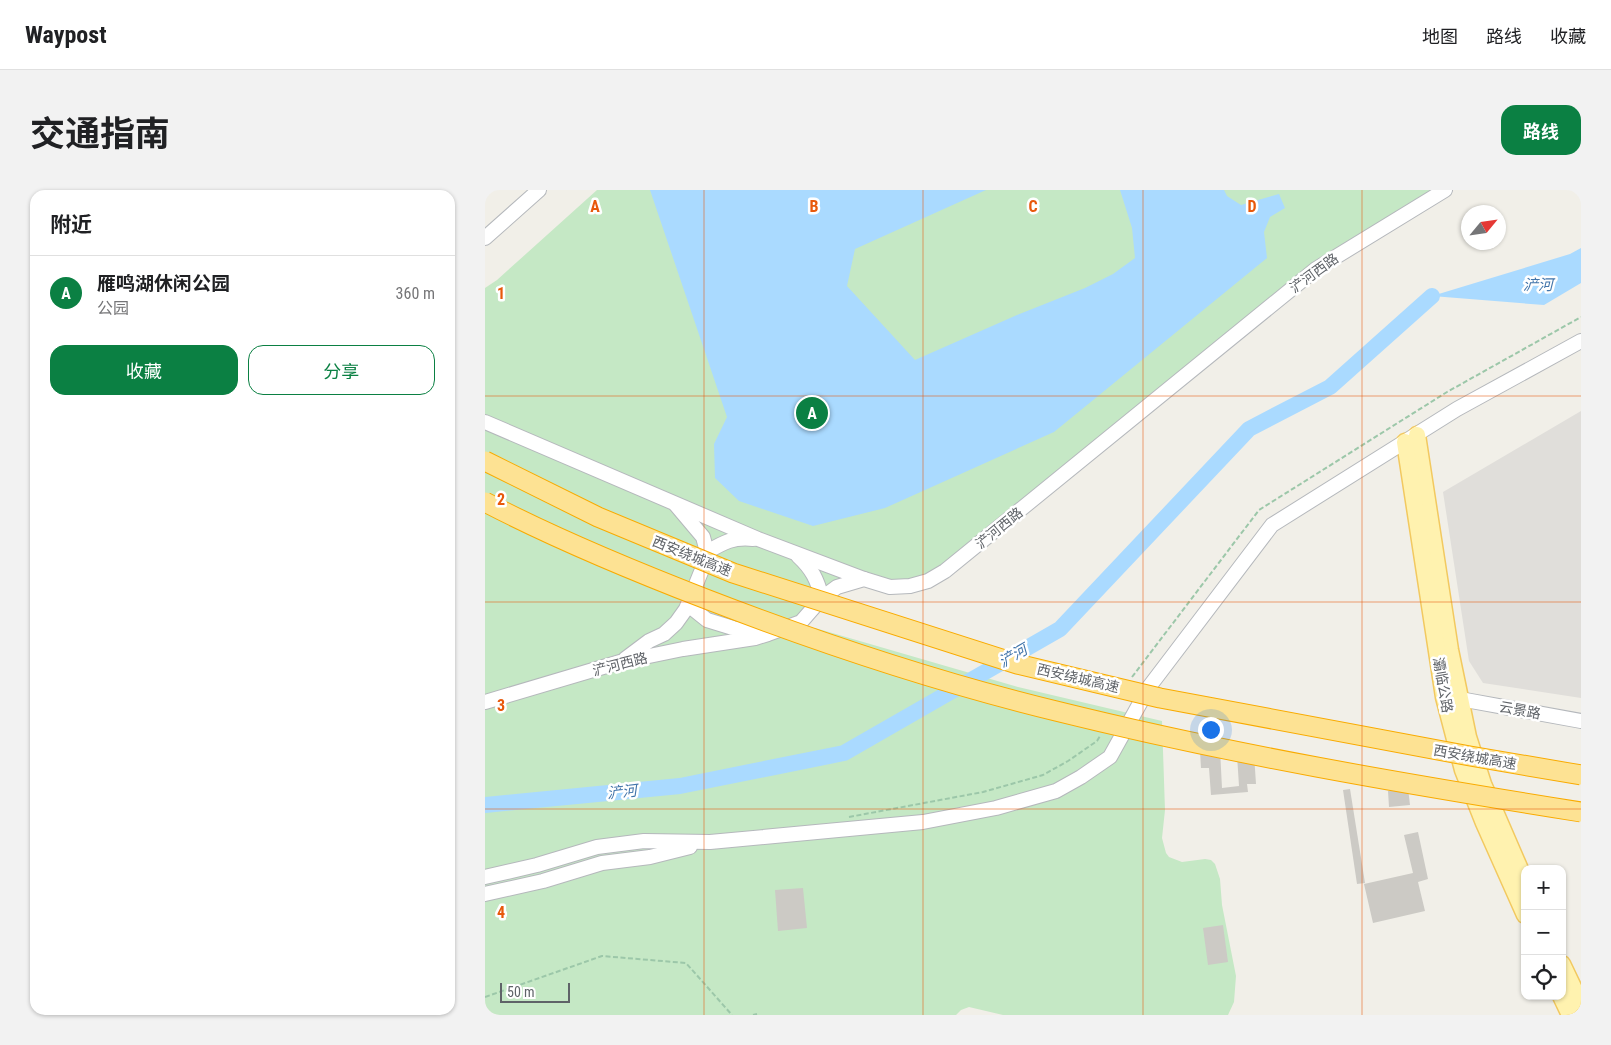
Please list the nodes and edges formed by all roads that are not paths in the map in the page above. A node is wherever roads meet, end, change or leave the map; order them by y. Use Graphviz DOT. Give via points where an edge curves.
graph roads {
  1 [pos="539,190"];
  2 [pos="1445,190"];
  3 [pos="485,238"];
  4 [pos="1581,341"];
  5 [pos="485,422"];
  6 [pos="1411,438"];
  7 [pos="485,461"];
  8 [pos="485,502"];
  9 [pos="674,503"];
  10 [pos="758,539"];
  11 [pos="707,552"];
  12 [pos="796,553"];
  13 [pos="864,579"];
  14 [pos="821,598"];
  15 [pos="690,599"];
  16 [pos="768,634"];
  17 [pos="620,662"];
  18 [pos="1460,699"];
  19 [pos="485,702"];
  20 [pos="1581,721"];
  21 [pos="1581,775"];
  22 [pos="1581,812"];
  23 [pos="710,842"];
  24 [pos="1521,872"];
  25 [pos="485,877"];
  26 [pos="485,894"];
  27 [pos="1523,910"];
  28 [pos="1566,972"];
  29 [pos="1563,1000"];
  30 [pos="1581,1004"];
  31 [pos="1570,1015"];
  1 -- 3 [label="street"];
  2 -- 13 [label="street, 浐河西路" via="1316,269 945,572 910,586 890,587"];
  4 -- 6 [label="street"];
  5 -- 9 [label="street"];
  6 -- 18 [label="main road, 灞临公路"];
  6 -- 23 [label="street" via="1272,525 1149,687 1110,757 1081,777 1056,791 965,815 923,822"];
  6 -- 27 [label="main road, 灞临公路" via="1444,697 1463,770"];
  7 -- 21 [label="highway, 西安绕城高速, bridge" via="598,517 733,573 1017,664 1160,698"];
  8 -- 22 [label="highway, bridge" via="653,579 788,631 921,673 1054,710 1162,735 1449,791"];
  9 -- 10 [label="street"];
  9 -- 11 [label="street" via="703,537"];
  10 -- 11 [label="street" via="741,538 725,542"];
  10 -- 12 [label="street"];
  11 -- 15 [label="street"];
  12 -- 13 [label="street"];
  12 -- 14 [label="street" via="811,568"];
  13 -- 14 [label="street, 浐河西路" via="837,587"];
  14 -- 16 [label="street, 浐河西路" via="801,622"];
  15 -- 16 [label="street" via="692,608 707,620 752,633"];
  15 -- 17 [label="street" via="676,623 664,634"];
  16 -- 17 [label="street, 浐河西路"];
  17 -- 19 [label="street, 浐河西路"];
  18 -- 20 [label="street, 云景路"];
  18 -- 24 [label="main road, 灞临公路" via="1483,784"];
  23 -- 25 [label="street" via="644,841 597,847"];
  23 -- 26 [label="street" via="602,863"];
  28 -- 30 [label="main road"];
  29 -- 31 [label="main road"];
}
